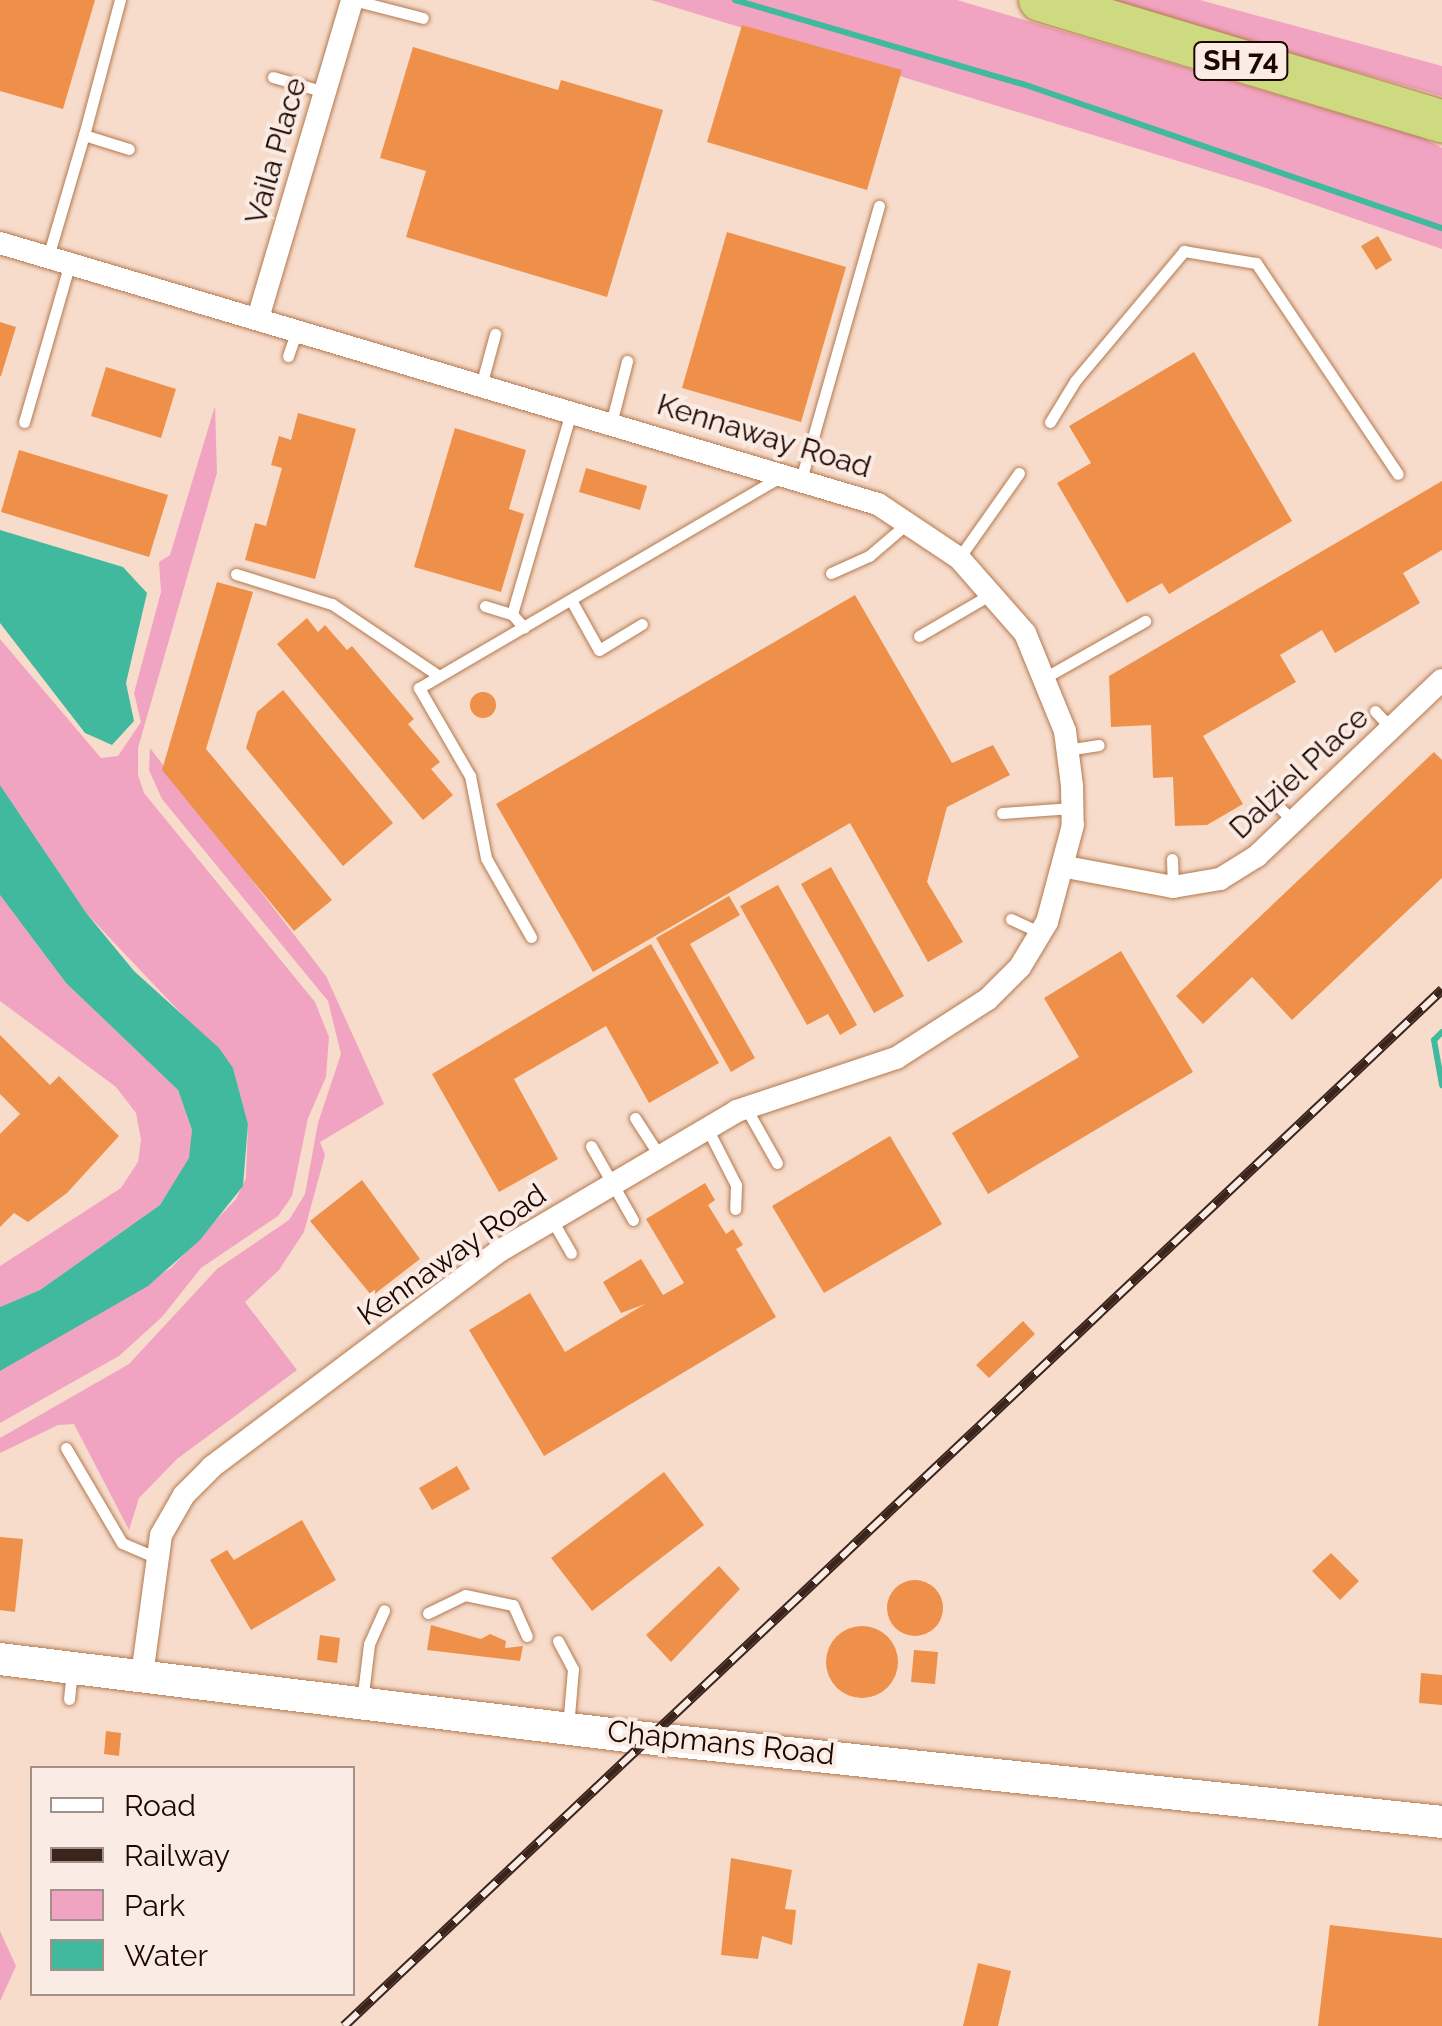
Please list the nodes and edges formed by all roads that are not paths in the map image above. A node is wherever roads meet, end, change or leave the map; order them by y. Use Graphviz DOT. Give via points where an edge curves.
graph roads {
  1 [pos="120,0"];
  2 [pos="353,0"];
  3 [pos="1040,0"];
  4 [pos="423,18"];
  5 [pos="273,76"];
  6 [pos="325,92"];
  7 [pos="1442,121"];
  8 [pos="84,135"];
  9 [pos="129,149"];
  10 [pos="879,206"];
  11 [pos="0,243"];
  12 [pos="59,260"];
  13 [pos="258,318"];
  14 [pos="296,330"];
  15 [pos="496,334"];
  16 [pos="288,356"];
  17 [pos="626,362"];
  18 [pos="482,382"];
  19 [pos="572,408"];
  20 [pos="612,420"];
  21 [pos="24,422"];
  22 [pos="1050,422"];
  23 [pos="1019,473"];
  24 [pos="795,474"];
  25 [pos="1398,474"];
  26 [pos="910,521"];
  27 [pos="959,558"];
  28 [pos="831,572"];
  29 [pos="236,574"];
  30 [pos="993,592"];
  31 [pos="571,600"];
  32 [pos="485,606"];
  33 [pos="512,614"];
  34 [pos="1146,620"];
  35 [pos="642,624"];
  36 [pos="524,628"];
  37 [pos="919,636"];
  38 [pos="436,674"];
  39 [pos="1046,677"];
  40 [pos="1442,680"];
  41 [pos="1374,711"];
  42 [pos="1392,728"];
  43 [pos="1100,745"];
  44 [pos="1067,750"];
  45 [pos="1276,804"];
  46 [pos="1072,808"];
  47 [pos="1002,813"];
  48 [pos="1294,821"];
  49 [pos="1172,859"];
  50 [pos="1066,867"];
  51 [pos="1173,887"];
  52 [pos="1011,920"];
  53 [pos="1040,933"];
  54 [pos="532,937"];
  55 [pos="746,1108"];
  56 [pos="635,1118"];
  57 [pos="707,1128"];
  58 [pos="591,1146"];
  59 [pos="659,1156"];
  60 [pos="777,1164"];
  61 [pos="612,1184"];
  62 [pos="734,1210"];
  63 [pos="552,1220"];
  64 [pos="633,1220"];
  65 [pos="570,1253"];
  66 [pos="66,1448"];
  67 [pos="155,1558"];
  68 [pos="384,1610"];
  69 [pos="428,1613"];
  70 [pos="527,1636"];
  71 [pos="558,1640"];
  72 [pos="0,1659"];
  73 [pos="142,1676"];
  74 [pos="362,1702"];
  75 [pos="568,1727"];
  76 [pos="1442,1822"];
  1 -- 8 [label="lane"];
  2 -- 4 [label="lane"];
  2 -- 6 [label="street, Vaila Place"];
  3 -- 7 [label="highway, SH 74"];
  5 -- 6 [label="lane"];
  6 -- 13 [label="street, Vaila Place"];
  8 -- 9 [label="lane"];
  8 -- 12 [label="lane"];
  10 -- 24 [label="lane"];
  11 -- 12 [label="street, Kennaway Road"];
  12 -- 13 [label="street, Kennaway Road"];
  12 -- 21 [label="lane"];
  13 -- 14 [label="street, Kennaway Road"];
  14 -- 16 [label="lane"];
  14 -- 18 [label="street, Kennaway Road"];
  15 -- 18 [label="lane"];
  17 -- 20 [label="lane"];
  18 -- 19 [label="street, Kennaway Road"];
  19 -- 20 [label="street, Kennaway Road"];
  19 -- 33 [label="lane"];
  20 -- 24 [label="street, Kennaway Road"];
  22 -- 25 [label="lane" via="1184,251 1256,263"];
  23 -- 27 [label="lane"];
  24 -- 26 [label="street, Kennaway Road"];
  24 -- 31 [label="lane"];
  26 -- 27 [label="street, Kennaway Road"];
  26 -- 28 [label="lane" via="869,556"];
  27 -- 30 [label="street, Kennaway Road"];
  29 -- 38 [label="lane" via="332,604"];
  30 -- 37 [label="lane"];
  30 -- 39 [label="street, Kennaway Road" via="1025,633"];
  31 -- 35 [label="lane" via="599,650"];
  31 -- 36 [label="lane"];
  32 -- 33 [label="lane"];
  33 -- 36 [label="lane"];
  34 -- 39 [label="lane"];
  36 -- 38 [label="lane"];
  38 -- 54 [label="lane" via="419,688 470,776 486,858"];
  39 -- 44 [label="street, Kennaway Road"];
  40 -- 42 [label="street, Dalziel Place"];
  41 -- 42 [label="lane"];
  42 -- 48 [label="street, Dalziel Place"];
  43 -- 44 [label="lane"];
  44 -- 46 [label="street, Kennaway Road"];
  45 -- 48 [label="lane"];
  46 -- 47 [label="lane"];
  46 -- 50 [label="street, Kennaway Road"];
  48 -- 51 [label="street, Dalziel Place" via="1238,870"];
  49 -- 51 [label="lane"];
  50 -- 51 [label="street, Dalziel Place"];
  50 -- 53 [label="street, Kennaway Road"];
  52 -- 53 [label="lane"];
  53 -- 55 [label="street, Kennaway Road" via="999,988 947,1030 896,1058"];
  55 -- 57 [label="street, Kennaway Road"];
  55 -- 60 [label="lane"];
  56 -- 59 [label="lane"];
  57 -- 59 [label="street, Kennaway Road"];
  57 -- 62 [label="lane" via="736,1185"];
  58 -- 61 [label="lane"];
  59 -- 61 [label="street, Kennaway Road"];
  61 -- 63 [label="street, Kennaway Road"];
  61 -- 64 [label="lane"];
  63 -- 65 [label="lane"];
  63 -- 67 [label="street, Kennaway Road" via="498,1252 212,1467 170,1514"];
  66 -- 67 [label="lane" via="122,1543"];
  67 -- 73 [label="street, Kennaway Road"];
  68 -- 74 [label="lane" via="368,1644"];
  69 -- 70 [label="lane" via="465,1595 513,1605"];
  71 -- 75 [label="lane" via="573,1669"];
  72 -- 73 [label="street, Chapmans Road" via="70,1683"];
  73 -- 74 [label="street, Chapmans Road"];
  74 -- 75 [label="street, Chapmans Road"];
  75 -- 76 [label="street, Chapmans Road"];
}
